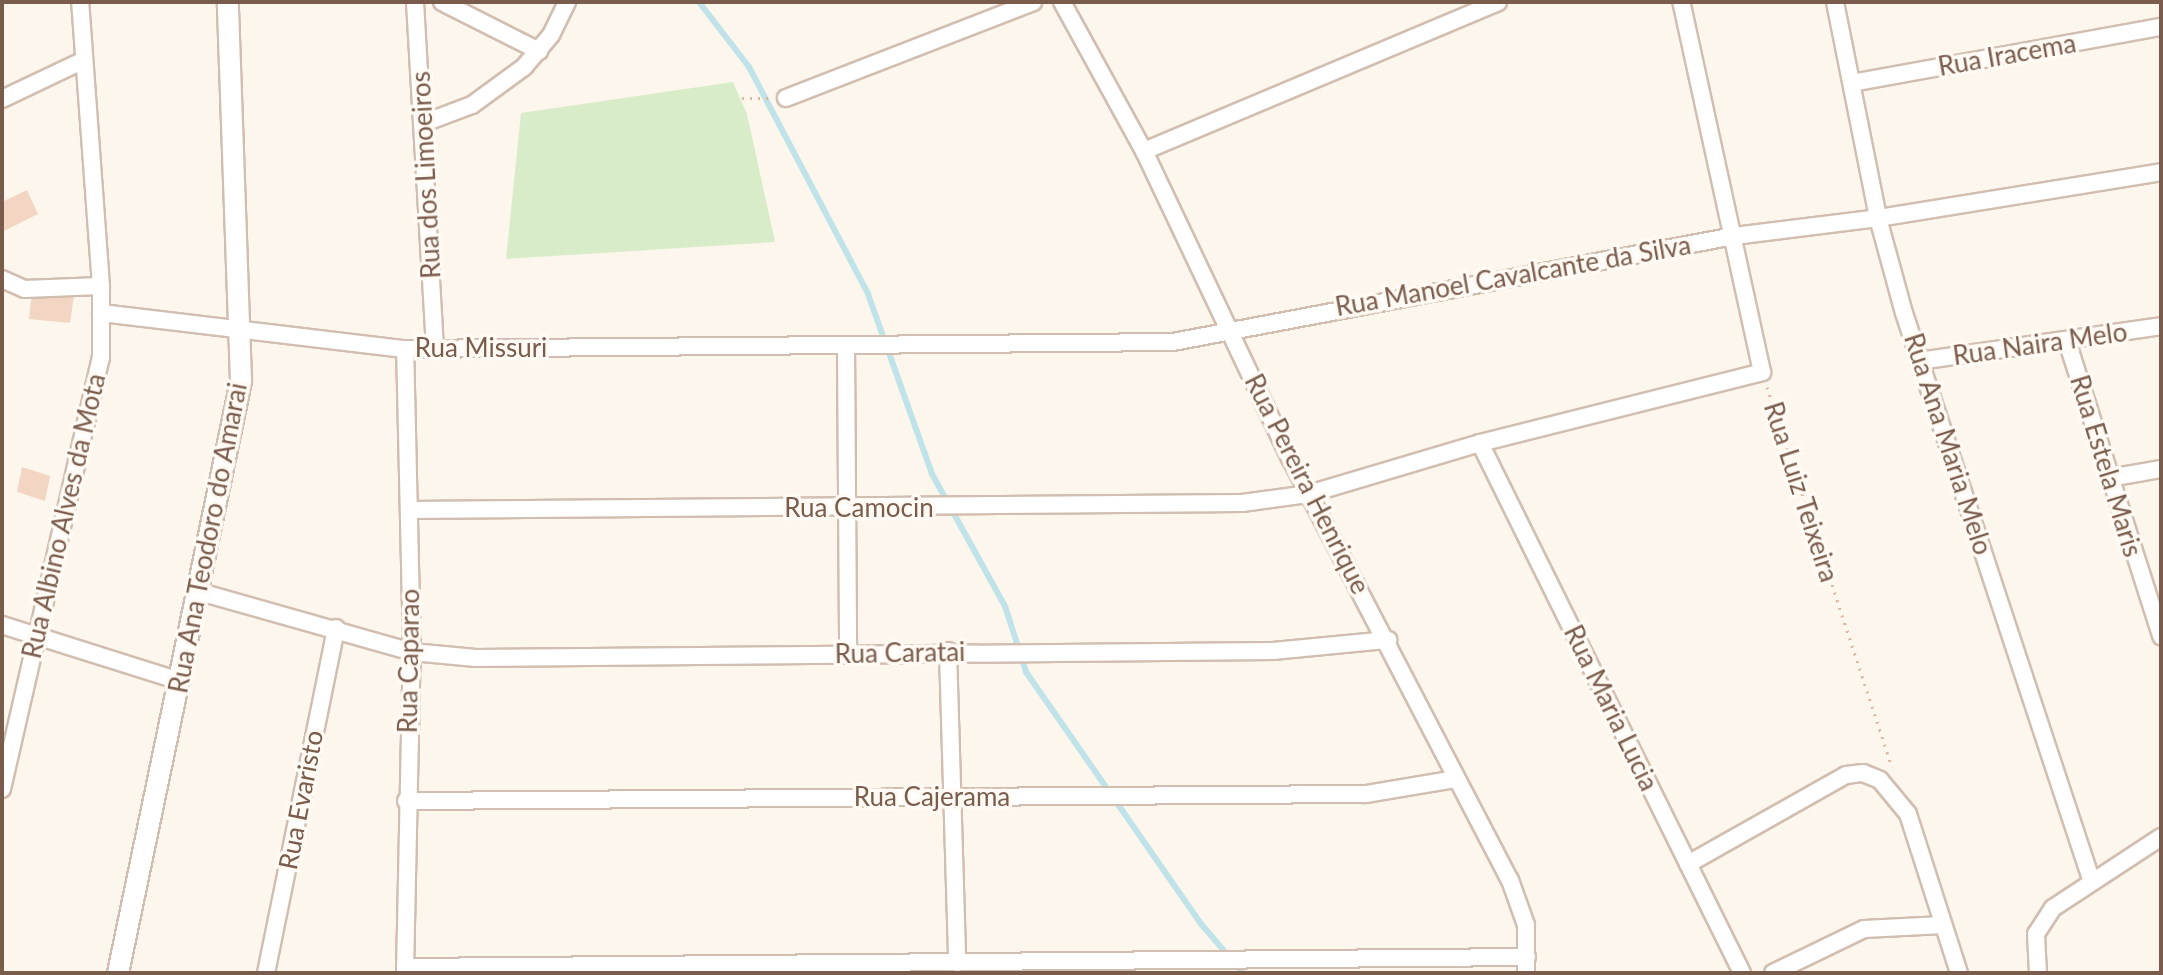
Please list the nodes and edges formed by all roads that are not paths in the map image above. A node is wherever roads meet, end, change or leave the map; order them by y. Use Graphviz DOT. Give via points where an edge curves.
graph roads {
  1 [pos="80,2"];
  2 [pos="228,2"];
  3 [pos="415,2"];
  4 [pos="442,2"];
  5 [pos="567,2"];
  6 [pos="1033,2"];
  7 [pos="1062,2"];
  8 [pos="1498,2"];
  9 [pos="1681,2"];
  10 [pos="1835,2"];
  11 [pos="2161,27"];
  12 [pos="539,51"];
  13 [pos="82,61"];
  14 [pos="1852,83"];
  15 [pos="786,98"];
  16 [pos="2,99"];
  17 [pos="424,123"];
  18 [pos="1144,151"];
  19 [pos="2161,172"];
  20 [pos="1878,218"];
  21 [pos="1734,236"];
  22 [pos="2,279"];
  23 [pos="101,286"];
  24 [pos="101,313"];
  25 [pos="2161,326"];
  26 [pos="1231,328"];
  27 [pos="241,330"];
  28 [pos="2067,341"];
  29 [pos="854,347"];
  30 [pos="435,348"];
  31 [pos="405,349"];
  32 [pos="1919,361"];
  33 [pos="1762,372"];
  34 [pos="1480,443"];
  35 [pos="2161,469"];
  36 [pos="2109,478"];
  37 [pos="1309,494"];
  38 [pos="845,508"];
  39 [pos="409,510"];
  40 [pos="200,592"];
  41 [pos="2,625"];
  42 [pos="336,628"];
  43 [pos="35,636"];
  44 [pos="2161,636"];
  45 [pos="1388,640"];
  46 [pos="948,651"];
  47 [pos="412,652"];
  48 [pos="848,654"];
  49 [pos="180,681"];
  50 [pos="1456,779"];
  51 [pos="2,789"];
  52 [pos="956,796"];
  53 [pos="406,801"];
  54 [pos="2161,837"];
  55 [pos="1688,864"];
  56 [pos="2091,879"];
  57 [pos="1943,925"];
  58 [pos="957,963"];
  59 [pos="1214,965"];
  60 [pos="1526,965"];
  61 [pos="829,968"];
  62 [pos="405,970"];
  63 [pos="118,973"];
  64 [pos="266,973"];
  65 [pos="1742,973"];
  66 [pos="1773,973"];
  67 [pos="1959,973"];
  68 [pos="2038,973"];
  1 -- 13 [label="street, Rua Albino Alves da Mota"];
  2 -- 27 [label="street, Rua Ana Teodoro do Amarai"];
  3 -- 17 [label="street, Rua dos Limoeiros"];
  4 -- 12 [label="street"];
  5 -- 12 [label="street"];
  6 -- 15 [label="street"];
  7 -- 18 [label="street, Rua Pereira Henrique"];
  8 -- 18 [label="street"];
  9 -- 21 [label="street, Rua Luiz Teixeira"];
  10 -- 14 [label="street, Rua Ana Maria Melo"];
  11 -- 14 [label="street, Rua Iracema"];
  12 -- 17 [label="street" via="472,105"];
  13 -- 16 [label="street"];
  13 -- 23 [label="street, Rua Albino Alves da Mota"];
  14 -- 20 [label="street, Rua Ana Maria Melo"];
  17 -- 30 [label="street, Rua dos Limoeiros"];
  18 -- 26 [label="street, Rua Pereira Henrique"];
  19 -- 20 [label="street, Rua Manoel Cavalcante da Silva"];
  20 -- 21 [label="street, Rua Manoel Cavalcante da Silva"];
  20 -- 32 [label="street, Rua Ana Maria Melo"];
  21 -- 26 [label="street, Rua Manoel Cavalcante da Silva"];
  21 -- 33 [label="street, Rua Luiz Teixeira"];
  22 -- 23 [label="street" via="24,289"];
  23 -- 24 [label="street, Rua Albino Alves da Mota"];
  24 -- 27 [label="street, Rua Missuri"];
  24 -- 43 [label="street, Rua Albino Alves da Mota" via="96,394"];
  25 -- 28 [label="street, Rua Naira Melo"];
  26 -- 29 [label="street, Rua Manoel Cavalcante da Silva" via="1173,342"];
  26 -- 37 [label="street, Rua Pereira Henrique"];
  27 -- 31 [label="street, Rua Missuri"];
  27 -- 40 [label="street, Rua Ana Teodoro do Amarai" via="238,404"];
  28 -- 32 [label="street, Rua Naira Melo"];
  28 -- 36 [label="street, Rua Estela Maris"];
  29 -- 30 [label="street, Rua Missuri"];
  29 -- 38 [label="street"];
  30 -- 31 [label="street, Rua Missuri"];
  31 -- 39 [label="street, Rua Caparao"];
  32 -- 56 [label="street, Rua Ana Maria Melo"];
  33 -- 34 [label="street, Rua Camocin"];
  34 -- 37 [label="street, Rua Camocin"];
  34 -- 55 [label="street, Rua Maria Lucia"];
  35 -- 36 [label="street"];
  36 -- 44 [label="street, Rua Estela Maris"];
  37 -- 38 [label="street, Rua Camocin" via="1242,503"];
  37 -- 45 [label="street, Rua Pereira Henrique"];
  38 -- 39 [label="street, Rua Camocin"];
  38 -- 48 [label="street"];
  39 -- 47 [label="street, Rua Caparao"];
  40 -- 42 [label="street, Rua Caratai"];
  40 -- 49 [label="street, Rua Ana Teodoro do Amarai"];
  41 -- 43 [label="street"];
  42 -- 47 [label="street, Rua Caratai"];
  42 -- 64 [label="street, Rua Evaristo"];
  43 -- 49 [label="street"];
  43 -- 51 [label="street, Rua Albino Alves da Mota"];
  45 -- 46 [label="street, Rua Caratai" via="1273,651"];
  45 -- 50 [label="street, Rua Pereira Henrique"];
  46 -- 48 [label="street, Rua Caratai"];
  46 -- 52 [label="street"];
  47 -- 48 [label="street, Rua Caratai" via="476,658"];
  47 -- 53 [label="street, Rua Caparao"];
  49 -- 63 [label="street, Rua Ana Teodoro do Amarai"];
  50 -- 52 [label="street, Rua Cajerama" via="1366,794"];
  50 -- 60 [label="street, Rua Pereira Henrique" via="1510,880 1526,925"];
  52 -- 53 [label="street, Rua Cajerama"];
  52 -- 58 [label="street"];
  53 -- 62 [label="street, Rua Caparao"];
  54 -- 56 [label="street"];
  55 -- 57 [label="street" via="1846,775 1863,773 1880,780 1908,814"];
  55 -- 65 [label="street, Rua Maria Lucia"];
  56 -- 68 [label="street" via="2043,921 2036,934"];
  57 -- 66 [label="street" via="1864,929"];
  57 -- 67 [label="street"];
  58 -- 59 [label="street"];
  58 -- 61 [label="street"];
  59 -- 60 [label="street" via="1272,957"];
  61 -- 62 [label="street"];
}
